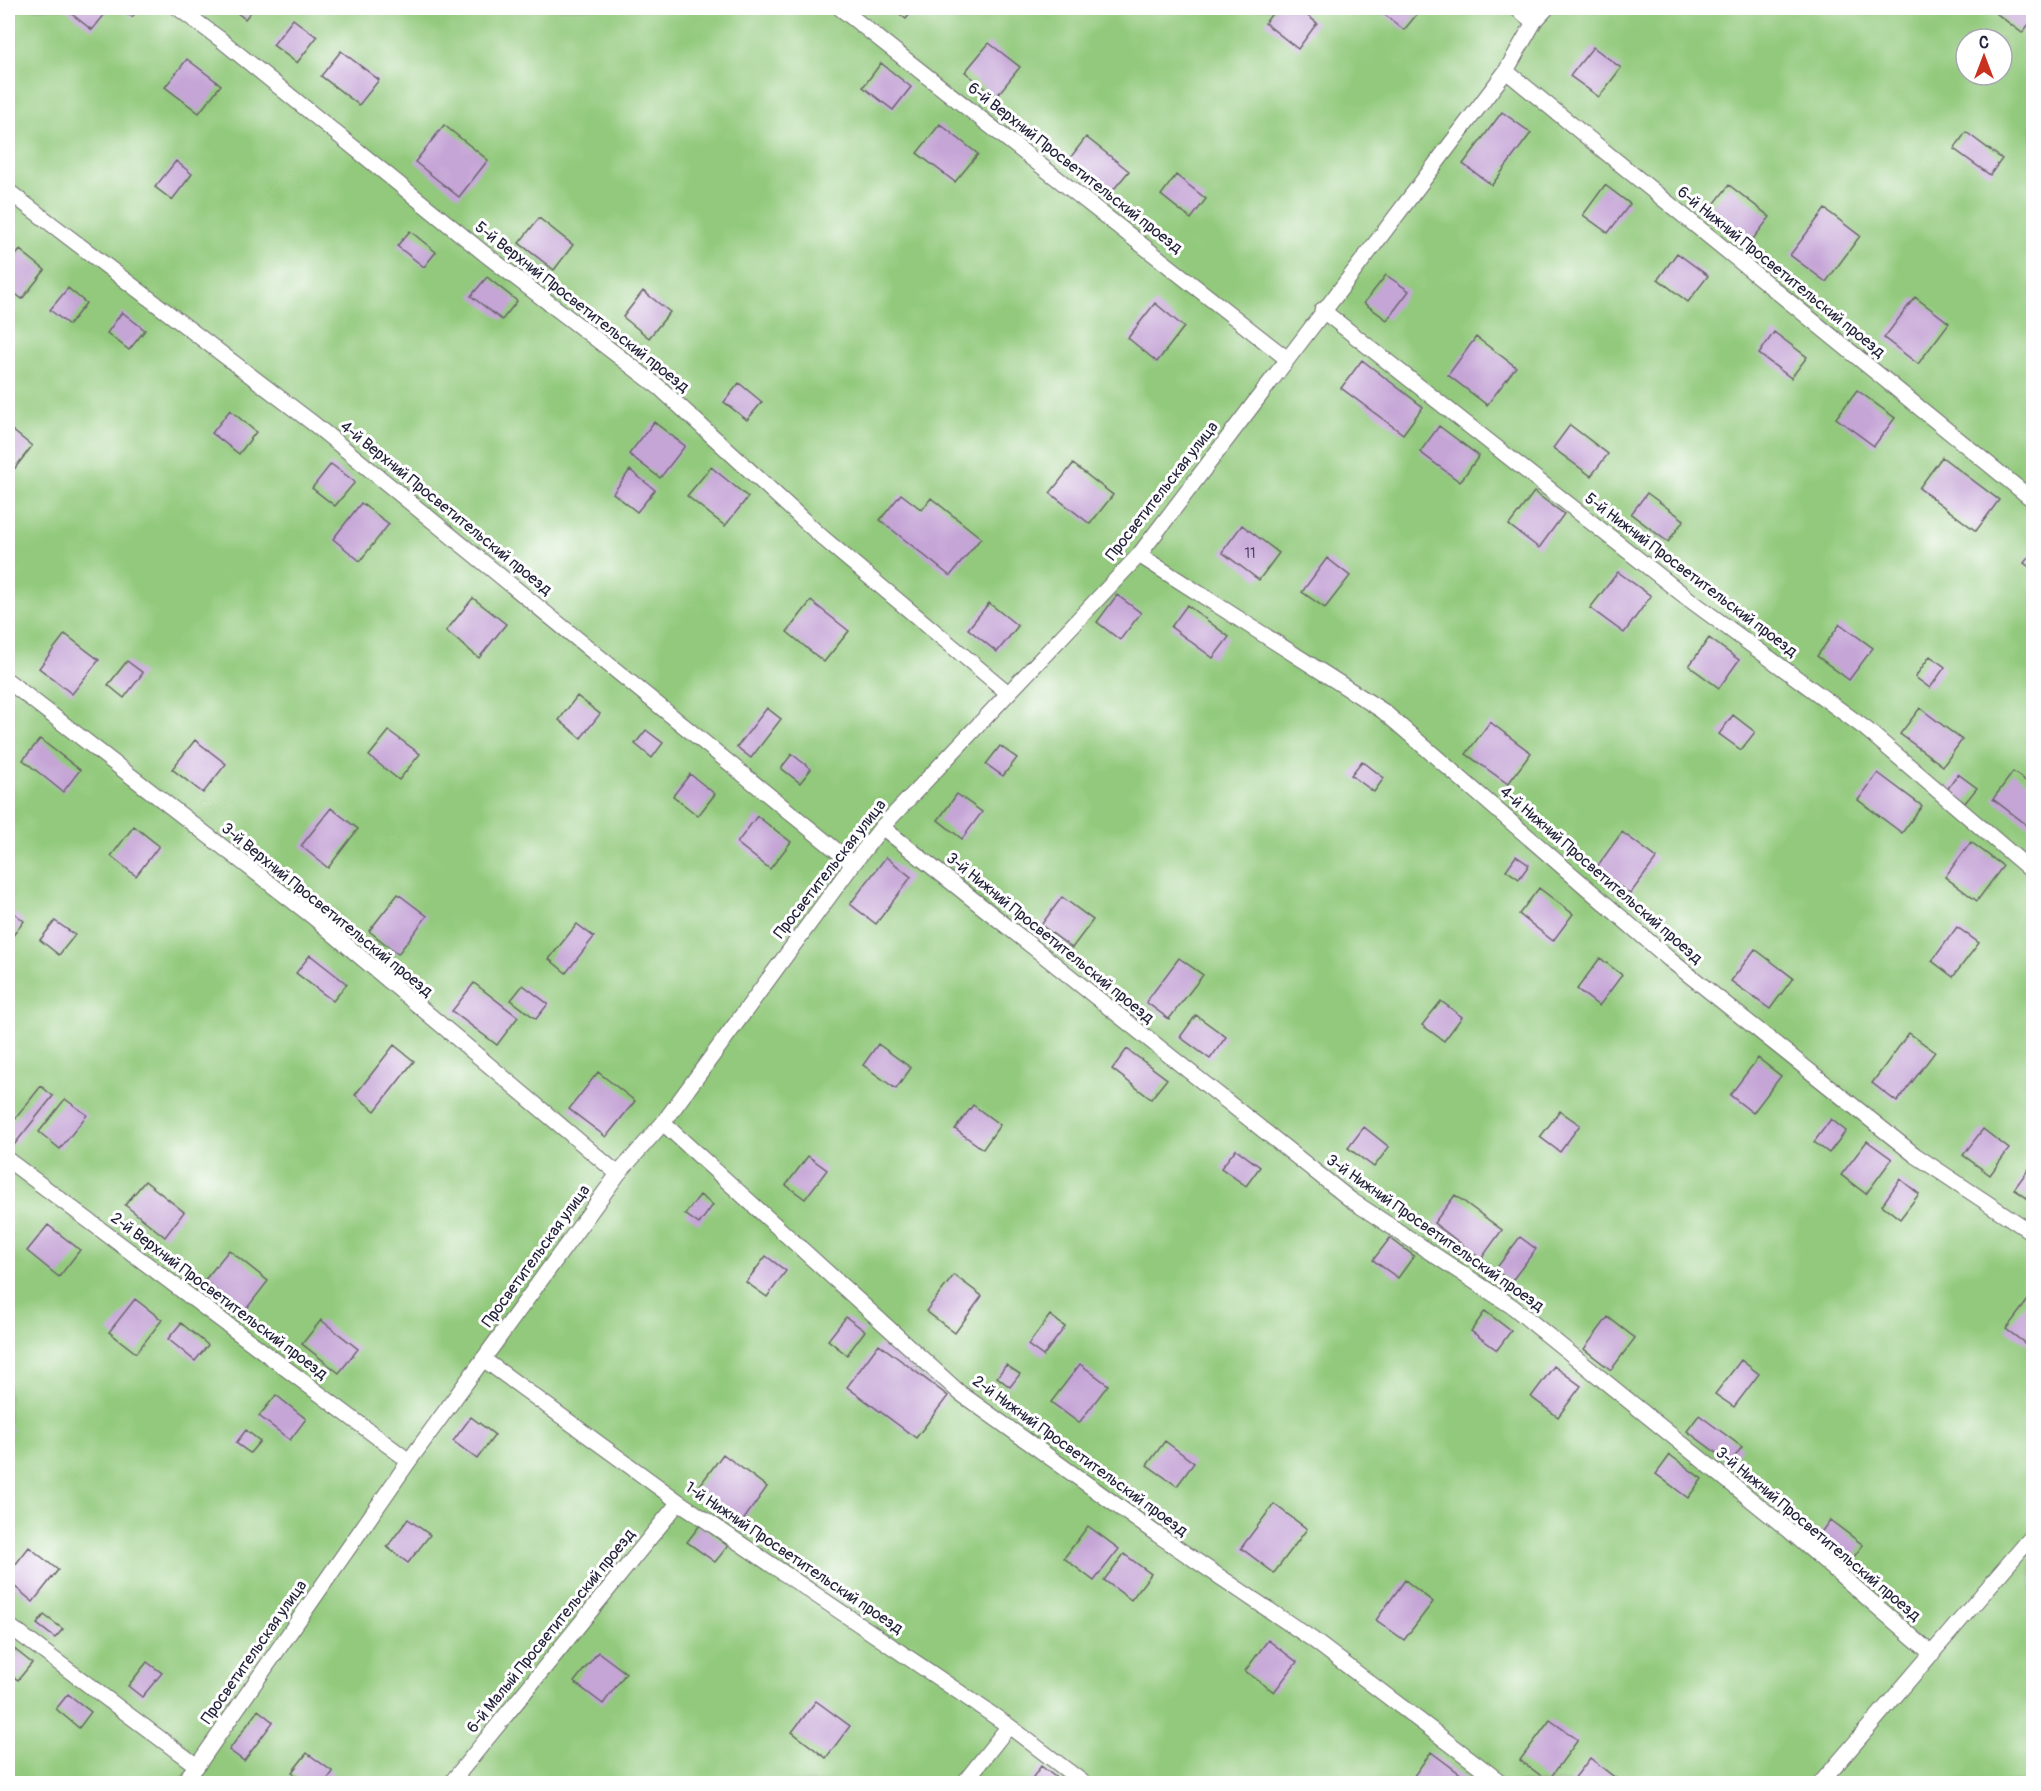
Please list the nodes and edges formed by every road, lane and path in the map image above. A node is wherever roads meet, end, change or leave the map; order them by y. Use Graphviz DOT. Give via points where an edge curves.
graph roads {
  1 [pos="178,8"];
  2 [pos="840,8"];
  3 [pos="1516,8"];
  4 [pos="1546,8"];
  5 [pos="1534,22"];
  6 [pos="1506,71"];
  7 [pos="8,191"];
  8 [pos="1322,310"];
  9 [pos="1286,358"];
  10 [pos="2034,501"];
  11 [pos="1138,555"];
  12 [pos="8,681"];
  13 [pos="1008,693"];
  14 [pos="882,827"];
  15 [pos="853,864"];
  16 [pos="2034,873"];
  17 [pos="663,1123"];
  18 [pos="8,1160"];
  19 [pos="618,1174"];
  20 [pos="2034,1234"];
  21 [pos="483,1359"];
  22 [pos="409,1461"];
  23 [pos="679,1502"];
  24 [pos="2034,1534"];
  25 [pos="8,1625"];
  26 [pos="1932,1654"];
  27 [pos="1009,1726"];
  28 [pos="197,1766"];
  29 [pos="181,1784"];
  30 [pos="450,1784"];
  31 [pos="963,1784"];
  32 [pos="1085,1784"];
  33 [pos="1503,1784"];
  34 [pos="1820,1784"];
  1 -- 13 [label="lane, 5-й Верхний Просветительский проезд" via="485,254 660,388 823,538"];
  2 -- 9 [label="lane, 6-й Верхний Просветительский проезд"];
  3 -- 5 [label="lane"];
  4 -- 5 [label="lane, Просветительская улица"];
  5 -- 6 [label="lane, Просветительская улица"];
  6 -- 8 [label="lane, Просветительская улица"];
  6 -- 10 [label="lane, 6-й Нижний Просветительский проезд"];
  7 -- 15 [label="lane, 4-й Верхний Просветительский проезд" via="314,424"];
  8 -- 9 [label="lane, Просветительская улица"];
  8 -- 16 [label="lane, 5-й Нижний Просветительский проезд" via="1690,600 1866,729"];
  9 -- 11 [label="lane, Просветительская улица"];
  11 -- 13 [label="lane, Просветительская улица"];
  11 -- 20 [label="lane, 4-й Нижний Просветительский проезд" via="1383,711 1670,959 1915,1155"];
  12 -- 19 [label="lane, 3-й Верхний Просветительский проезд" via="312,916"];
  13 -- 14 [label="lane, Просветительская улица"];
  14 -- 15 [label="lane, Просветительская улица"];
  14 -- 26 [label="lane, 3-й Нижний Просветительский проезд" via="1351,1200 1514,1307 1791,1532"];
  15 -- 17 [label="lane, Просветительская улица"];
  17 -- 19 [label="lane, Просветительская улица"];
  17 -- 33 [label="lane, 2-й Нижний Просветительский проезд" via="960,1393 1312,1639"];
  18 -- 22 [label="lane, 2-й Верхний Просветительский проезд"];
  19 -- 21 [label="lane, Просветительская улица"];
  21 -- 22 [label="lane, Просветительская улица"];
  21 -- 23 [label="lane, 1-й Нижний Просветительский проезд"];
  22 -- 28 [label="lane, Просветительская улица"];
  23 -- 27 [label="lane, 1-й Нижний Просветительский проезд"];
  23 -- 30 [label="lane, 6-й Малый Просветительский проезд"];
  24 -- 26 [label="lane"];
  25 -- 28 [label="lane"];
  26 -- 34 [label="lane"];
  27 -- 31 [label="lane"];
  27 -- 32 [label="lane, 1-й Нижний Просветительский проезд"];
  28 -- 29 [label="lane, Просветительская улица"];
}
